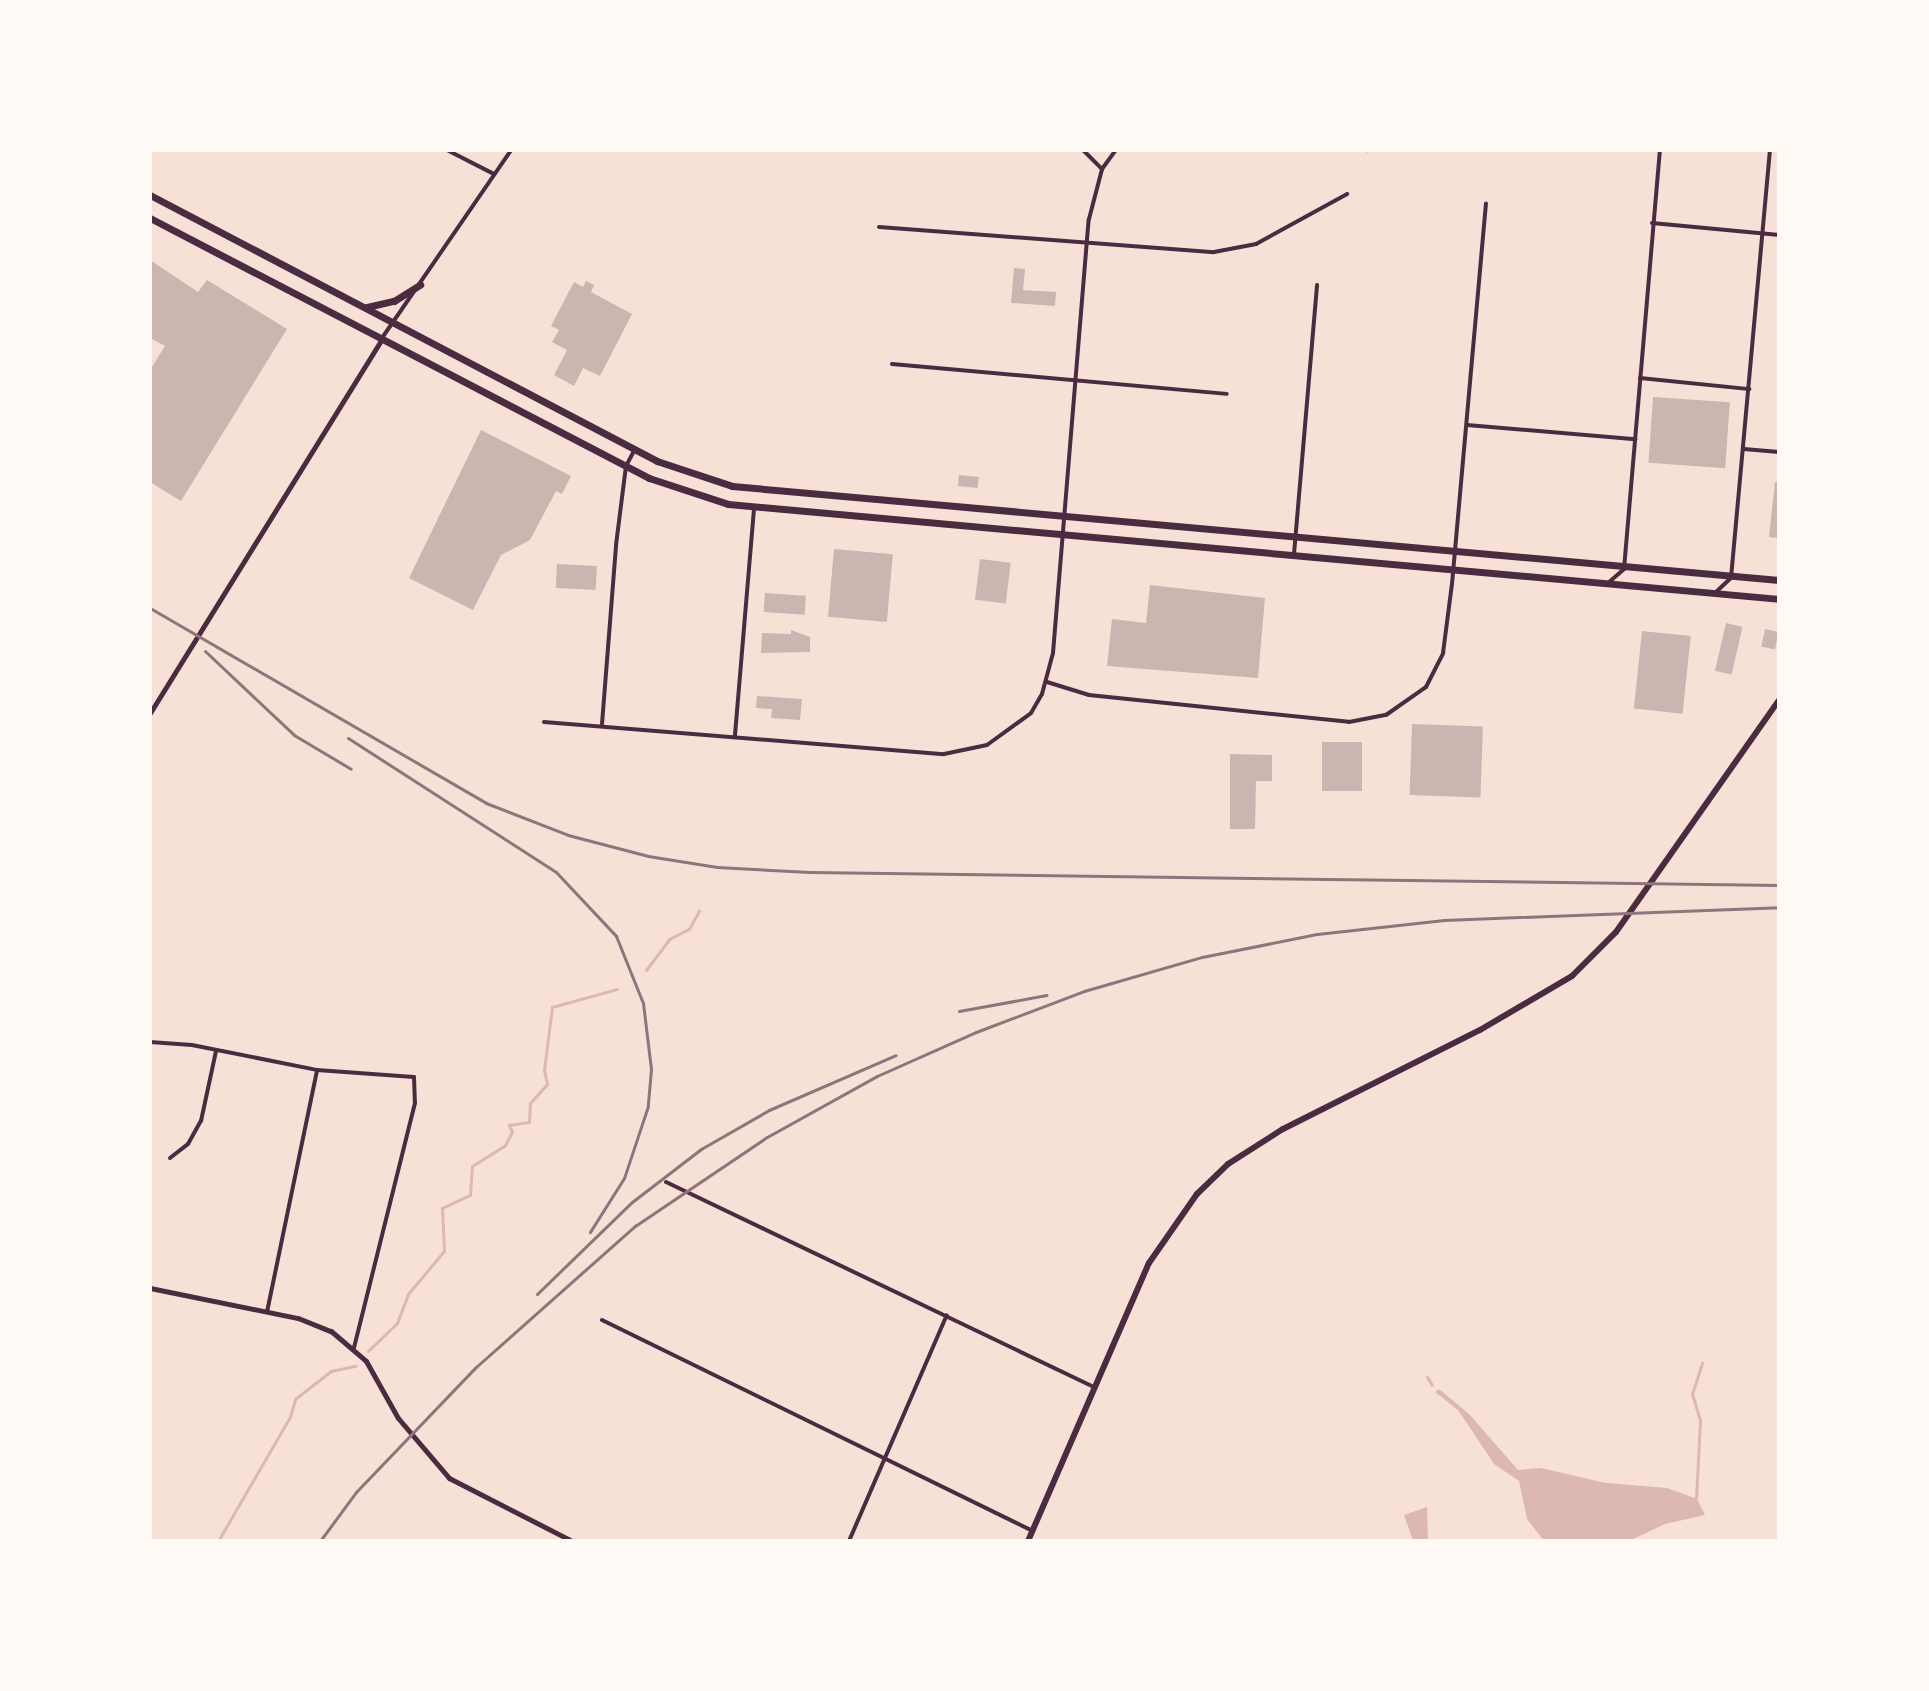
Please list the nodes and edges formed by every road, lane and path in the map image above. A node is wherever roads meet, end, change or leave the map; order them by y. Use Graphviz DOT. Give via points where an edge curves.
graph roads {
  1 [pos="447,150"];
  2 [pos="511,150"];
  3 [pos="1083,150"];
  4 [pos="1116,150"];
  5 [pos="1660,150"];
  6 [pos="1770,150"];
  7 [pos="1102,169"];
  8 [pos="495,175"];
  9 [pos="1347,194"];
  10 [pos="150,195"];
  11 [pos="1486,204"];
  12 [pos="150,218"];
  13 [pos="1652,223"];
  14 [pos="879,227"];
  15 [pos="1762,234"];
  16 [pos="1779,235"];
  17 [pos="1086,243"];
  18 [pos="420,285"];
  19 [pos="1317,285"];
  20 [pos="365,307"];
  21 [pos="395,323"];
  22 [pos="382,338"];
  23 [pos="892,364"];
  24 [pos="1638,378"];
  25 [pos="1073,382"];
  26 [pos="1749,389"];
  27 [pos="1227,394"];
  28 [pos="1467,425"];
  29 [pos="1635,439"];
  30 [pos="635,449"];
  31 [pos="1744,449"];
  32 [pos="1779,452"];
  33 [pos="626,466"];
  34 [pos="754,509"];
  35 [pos="1065,515"];
  36 [pos="1064,535"];
  37 [pos="1295,538"];
  38 [pos="1455,553"];
  39 [pos="1294,557"];
  40 [pos="1624,569"];
  41 [pos="1453,572"];
  42 [pos="1731,578"];
  43 [pos="1779,580"];
  44 [pos="1606,585"];
  45 [pos="1711,596"];
  46 [pos="1779,599"];
  47 [pos="1047,682"];
  48 [pos="1779,700"];
  49 [pos="150,713"];
  50 [pos="544,722"];
  51 [pos="602,724"];
  52 [pos="735,735"];
  53 [pos="150,1042"];
  54 [pos="216,1051"];
  55 [pos="317,1070"];
  56 [pos="170,1158"];
  57 [pos="666,1182"];
  58 [pos="150,1288"];
  59 [pos="267,1312"];
  60 [pos="947,1315"];
  61 [pos="602,1320"];
  62 [pos="354,1348"];
  63 [pos="1096,1388"];
  64 [pos="885,1459"];
  65 [pos="1033,1531"];
  66 [pos="571,1541"];
  67 [pos="849,1541"];
  68 [pos="1028,1541"];
  1 -- 8 [label="street"];
  2 -- 8 [label="street"];
  3 -- 7 [label="street"];
  4 -- 7 [label="street"];
  5 -- 13 [label="street"];
  6 -- 15 [label="street"];
  7 -- 17 [label="street"];
  8 -- 18 [label="street"];
  9 -- 17 [label="street" via="1268,239 1236,250"];
  10 -- 20 [label="main road"];
  11 -- 28 [label="street"];
  12 -- 22 [label="main road"];
  13 -- 15 [label="street"];
  13 -- 24 [label="street"];
  14 -- 17 [label="street"];
  15 -- 16 [label="street"];
  15 -- 26 [label="street"];
  17 -- 25 [label="street"];
  18 -- 20 [label="main road" via="394,301"];
  18 -- 21 [label="street"];
  19 -- 37 [label="street"];
  20 -- 21 [label="main road"];
  21 -- 22 [label="street"];
  21 -- 30 [label="main road"];
  22 -- 33 [label="main road"];
  22 -- 49 [label="street"];
  23 -- 25 [label="street"];
  24 -- 26 [label="street"];
  24 -- 29 [label="street"];
  25 -- 27 [label="street"];
  25 -- 35 [label="street"];
  26 -- 31 [label="street"];
  28 -- 29 [label="street"];
  28 -- 38 [label="street"];
  29 -- 40 [label="street"];
  30 -- 33 [label="street"];
  30 -- 35 [label="main road" via="679,471 744,488"];
  31 -- 32 [label="street"];
  31 -- 42 [label="street"];
  33 -- 34 [label="main road" via="697,496"];
  33 -- 51 [label="street"];
  34 -- 36 [label="main road"];
  34 -- 52 [label="street"];
  35 -- 36 [label="street"];
  35 -- 37 [label="main road"];
  36 -- 39 [label="main road"];
  36 -- 47 [label="street"];
  37 -- 38 [label="main road"];
  37 -- 39 [label="street"];
  38 -- 40 [label="main road"];
  38 -- 41 [label="street"];
  39 -- 41 [label="main road"];
  40 -- 42 [label="main road"];
  40 -- 44 [label="street"];
  41 -- 44 [label="main road"];
  41 -- 47 [label="street" via="1437,671 1412,699 1366,721 1089,695"];
  42 -- 43 [label="main road"];
  42 -- 45 [label="street"];
  44 -- 45 [label="main road"];
  45 -- 46 [label="main road"];
  47 -- 52 [label="street" via="1017,726 967,752"];
  48 -- 63 [label="main road" via="1607,943 1572,976 1527,1005 1283,1129 1210,1180 1158,1245"];
  50 -- 51 [label="street"];
  51 -- 52 [label="street"];
  53 -- 54 [label="street"];
  54 -- 55 [label="street"];
  54 -- 56 [label="street" via="201,1121 188,1144"];
  55 -- 59 [label="street"];
  55 -- 62 [label="street" via="410,1076 417,1084"];
  57 -- 60 [label="street"];
  58 -- 59 [label="street"];
  59 -- 62 [label="street" via="324,1327"];
  60 -- 63 [label="street"];
  60 -- 64 [label="street"];
  61 -- 64 [label="street"];
  62 -- 66 [label="street" via="411,1436 449,1478"];
  63 -- 65 [label="main road"];
  64 -- 65 [label="street"];
  64 -- 67 [label="street"];
  65 -- 68 [label="main road"];
}
